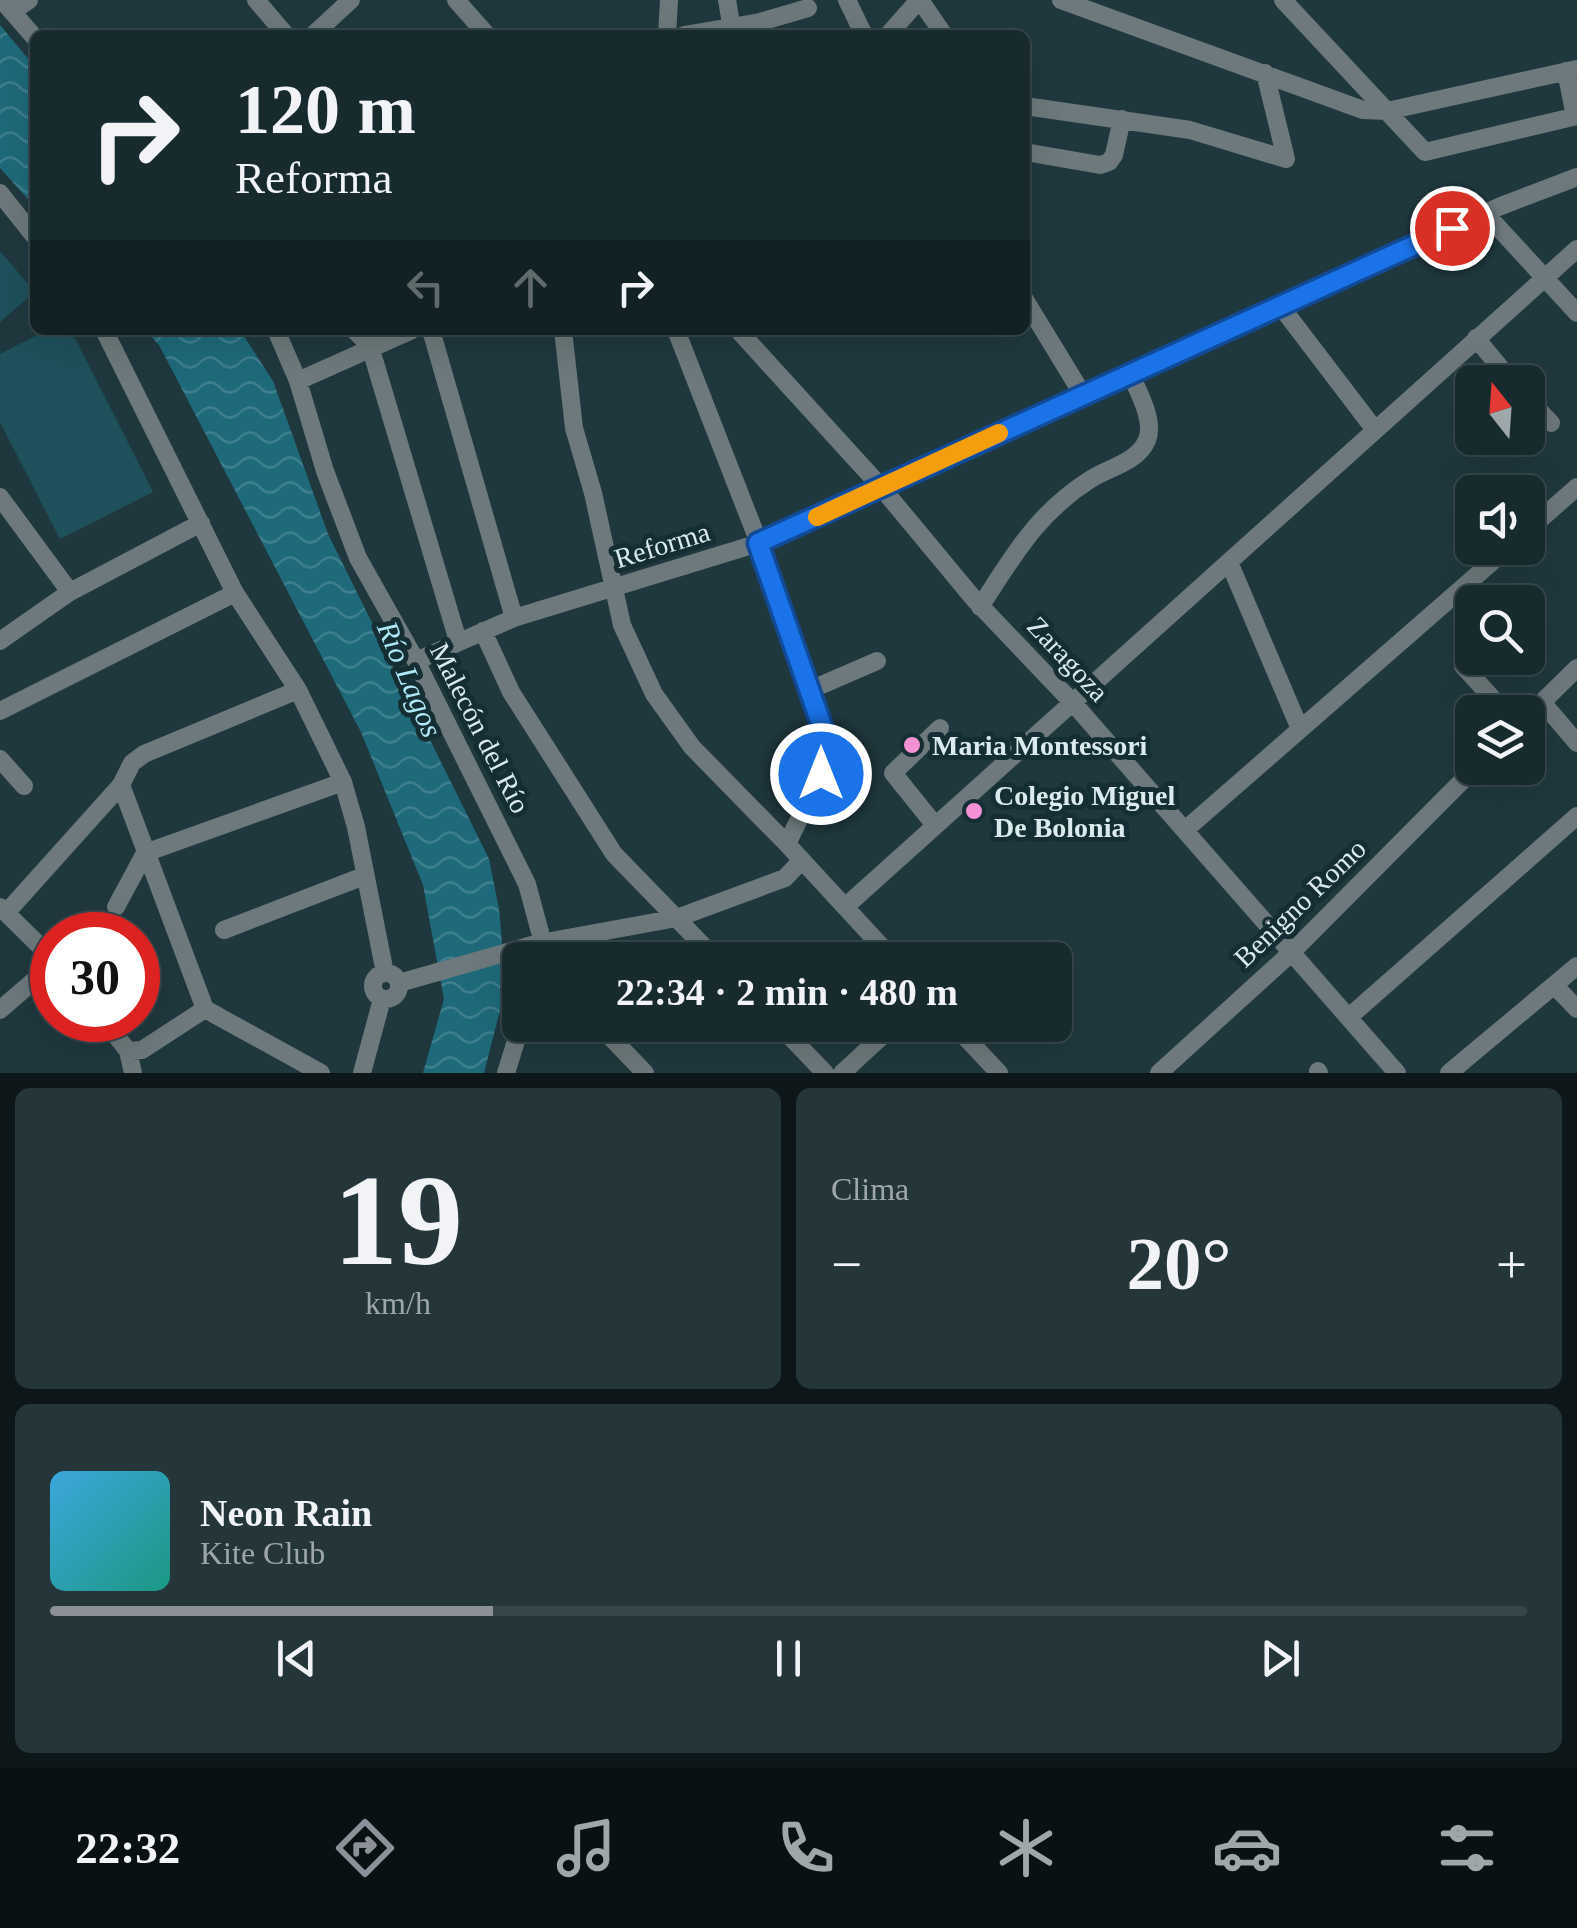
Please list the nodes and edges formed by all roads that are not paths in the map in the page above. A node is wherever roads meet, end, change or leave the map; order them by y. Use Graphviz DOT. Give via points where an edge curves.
graph roads {
  1 [pos="29,0"];
  2 [pos="256,0"];
  3 [pos="351,0"];
  4 [pos="456,0"];
  5 [pos="669,0"];
  6 [pos="727,0"];
  7 [pos="847,0"];
  8 [pos="919,0"];
  9 [pos="1283,0"];
  10 [pos="1071,2"];
  11 [pos="7,6"];
  12 [pos="808,8"];
  13 [pos="282,30"];
  14 [pos="318,30"];
  15 [pos="483,30"];
  16 [pos="667,30"];
  17 [pos="732,30"];
  18 [pos="735,30"];
  19 [pos="862,30"];
  20 [pos="892,30"];
  21 [pos="940,30"];
  22 [pos="30,32"];
  23 [pos="1572,70"];
  24 [pos="1265,73"];
  25 [pos="1030,107"];
  26 [pos="1387,112"];
  27 [pos="1576,116"];
  28 [pos="1122,120"];
  29 [pos="1030,153"];
  30 [pos="1577,177"];
  31 [pos="0,193"];
  32 [pos="1485,213"];
  33 [pos="30,231"];
  34 [pos="1577,249"];
  35 [pos="1544,278"];
  36 [pos="1279,304"];
  37 [pos="1030,308"];
  38 [pos="1577,313"];
  39 [pos="107,335"];
  40 [pos="278,335"];
  41 [pos="359,335"];
  42 [pos="399,335"];
  43 [pos="433,335"];
  44 [pos="565,335"];
  45 [pos="678,335"];
  46 [pos="743,335"];
  47 [pos="1476,338"];
  48 [pos="370,346"];
  49 [pos="1498,365"];
  50 [pos="1130,374"];
  51 [pos="298,381"];
  52 [pos="1083,395"];
  53 [pos="1545,417"];
  54 [pos="1551,423"];
  55 [pos="1375,430"];
  56 [pos="1577,487"];
  57 [pos="881,488"];
  58 [pos="0,497"];
  59 [pos="1545,515"];
  60 [pos="201,523"];
  61 [pos="758,543"];
  62 [pos="1229,562"];
  63 [pos="1488,565"];
  64 [pos="613,589"];
  65 [pos="70,592"];
  66 [pos="235,593"];
  67 [pos="980,606"];
  68 [pos="514,618"];
  69 [pos="484,631"];
  70 [pos="0,641"];
  71 [pos="458,642"];
  72 [pos="877,661"];
  73 [pos="416,662"];
  74 [pos="1577,668"];
  75 [pos="1471,675"];
  76 [pos="298,690"];
  77 [pos="810,690"];
  78 [pos="1489,695"];
  79 [pos="1545,699"];
  80 [pos="1074,704"];
  81 [pos="1545,706"];
  82 [pos="0,711"];
  83 [pos="940,728"];
  84 [pos="1300,729"];
  85 [pos="1577,743"];
  86 [pos="0,759"];
  87 [pos="344,782"];
  88 [pos="121,784"];
  89 [pos="1457,785"];
  90 [pos="24,786"];
  91 [pos="1577,816"];
  92 [pos="934,824"];
  93 [pos="1185,830"];
  94 [pos="787,844"];
  95 [pos="145,853"];
  96 [pos="802,860"];
  97 [pos="364,876"];
  98 [pos="116,906"];
  99 [pos="845,907"];
  100 [pos="3,910"];
  101 [pos="677,918"];
  102 [pos="224,930"];
  103 [pos="30,939"];
  104 [pos="536,942"];
  105 [pos="561,942"];
  106 [pos="700,942"];
  107 [pos="877,942"];
  108 [pos="1291,953"];
  109 [pos="502,956"];
  110 [pos="1577,966"];
  111 [pos="392,978"];
  112 [pos="30,982"];
  113 [pos="1554,985"];
  114 [pos="205,1009"];
  115 [pos="1577,1009"];
  116 [pos="0,1010"];
  117 [pos="1349,1017"];
  118 [pos="122,1042"];
  119 [pos="516,1042"];
  120 [pos="615,1042"];
  121 [pos="795,1042"];
  122 [pos="876,1042"];
  123 [pos="970,1042"];
  124 [pos="128,1050"];
  125 [pos="132,1073"];
  126 [pos="321,1073"];
  127 [pos="362,1073"];
  128 [pos="506,1073"];
  129 [pos="645,1073"];
  130 [pos="825,1073"];
  131 [pos="842,1073"];
  132 [pos="999,1073"];
  133 [pos="1160,1073"];
  134 [pos="1396,1073"];
  135 [pos="1449,1073"];
  1 -- 11 [label="street"];
  2 -- 13 [label="street"];
  3 -- 14 [label="street"];
  4 -- 15 [label="street"];
  5 -- 16 [label="street"];
  6 -- 17 [label="street"];
  7 -- 19 [label="street"];
  8 -- 20 [label="street"];
  8 -- 21 [label="street"];
  9 -- 26 [label="street"];
  10 -- 24 [label="street"];
  11 -- 22 [label="street"];
  12 -- 18 [label="street"];
  23 -- 26 [label="street"];
  23 -- 27 [label="street"];
  24 -- 26 [label="street" via="1363,110"];
  24 -- 28 [label="street" via="1286,160 1190,130"];
  25 -- 28 [label="street"];
  26 -- 27 [label="street" via="1426,152"];
  28 -- 29 [label="street" via="1109,162"];
  30 -- 32 [label="street, Reforma"];
  31 -- 33 [label="street"];
  32 -- 35 [label="street"];
  32 -- 36 [label="street, Reforma"];
  34 -- 35 [label="street"];
  35 -- 38 [label="street"];
  35 -- 47 [label="street"];
  36 -- 50 [label="street, Reforma"];
  36 -- 55 [label="street"];
  37 -- 52 [label="street"];
  39 -- 60 [label="street"];
  40 -- 51 [label="street, Malecón del Río"];
  41 -- 48 [label="street"];
  42 -- 48 [label="street"];
  43 -- 68 [label="street"];
  44 -- 64 [label="street" via="574,428"];
  45 -- 61 [label="street"];
  46 -- 57 [label="street, Zaragoza"];
  47 -- 49 [label="street"];
  47 -- 55 [label="street"];
  48 -- 51 [label="street"];
  48 -- 71 [label="street"];
  50 -- 52 [label="street, Reforma"];
  50 -- 67 [label="street" via="1150,431 1146,444 1034,524"];
  51 -- 73 [label="street, Malecón del Río" via="358,558"];
  52 -- 57 [label="street, Reforma"];
  53 -- 54 [label="street"];
  55 -- 62 [label="street"];
  56 -- 59 [label="street"];
  57 -- 61 [label="street, Reforma"];
  57 -- 67 [label="street, Zaragoza"];
  58 -- 65 [label="street"];
  60 -- 65 [label="street"];
  60 -- 66 [label="street"];
  61 -- 64 [label="street, Reforma"];
  61 -- 77 [label="street"];
  62 -- 80 [label="street"];
  62 -- 84 [label="street"];
  63 -- 84 [label="street"];
  64 -- 68 [label="street, Reforma"];
  64 -- 94 [label="street" via="654,694 692,748"];
  65 -- 70 [label="street"];
  66 -- 76 [label="street"];
  66 -- 82 [label="street"];
  67 -- 80 [label="street, Zaragoza"];
  68 -- 69 [label="street, Reforma"];
  69 -- 71 [label="street, Reforma"];
  69 -- 101 [label="street" via="510,692 614,854"];
  71 -- 73 [label="street, Reforma"];
  72 -- 77 [label="street"];
  73 -- 104 [label="street, Malecón del Río" via="527,884"];
  74 -- 79 [label="street"];
  75 -- 78 [label="street"];
  76 -- 87 [label="street"];
  76 -- 88 [label="street" via="144,754"];
  77 -- 94 [label="street" via="824,732 821,774"];
  80 -- 92 [label="street"];
  80 -- 93 [label="street, Zaragoza"];
  81 -- 85 [label="street"];
  83 -- 92 [label="street" via="893,773"];
  84 -- 93 [label="street"];
  86 -- 90 [label="street"];
  87 -- 95 [label="street"];
  87 -- 97 [label="street"];
  88 -- 95 [label="street"];
  88 -- 100 [label="street"];
  89 -- 108 [label="street, Benigno Romo"];
  91 -- 117 [label="street"];
  92 -- 99 [label="street"];
  93 -- 108 [label="street, Zaragoza"];
  94 -- 96 [label="street"];
  95 -- 98 [label="street"];
  95 -- 114 [label="street"];
  96 -- 99 [label="street"];
  96 -- 101 [label="street" via="785,878"];
  97 -- 102 [label="street"];
  97 -- 111 [label="street"];
  99 -- 107 [label="street"];
  100 -- 103 [label="street"];
  101 -- 105 [label="street"];
  101 -- 106 [label="street"];
  108 -- 117 [label="street, Zaragoza"];
  108 -- 133 [label="street, Benigno Romo"];
  109 -- 111 [label="street" via="421,978"];
  110 -- 113 [label="street"];
  111 -- 127 [label="street" via="395,996 382,999"];
  112 -- 116 [label="street"];
  113 -- 115 [label="street"];
  113 -- 135 [label="street"];
  114 -- 124 [label="street" via="142,1050"];
  114 -- 126 [label="street"];
  117 -- 134 [label="street, Zaragoza"];
  118 -- 124 [label="street"];
  119 -- 128 [label="street"];
  120 -- 129 [label="street"];
  121 -- 130 [label="street"];
  122 -- 131 [label="street"];
  123 -- 132 [label="street"];
  124 -- 125 [label="street"];
}
